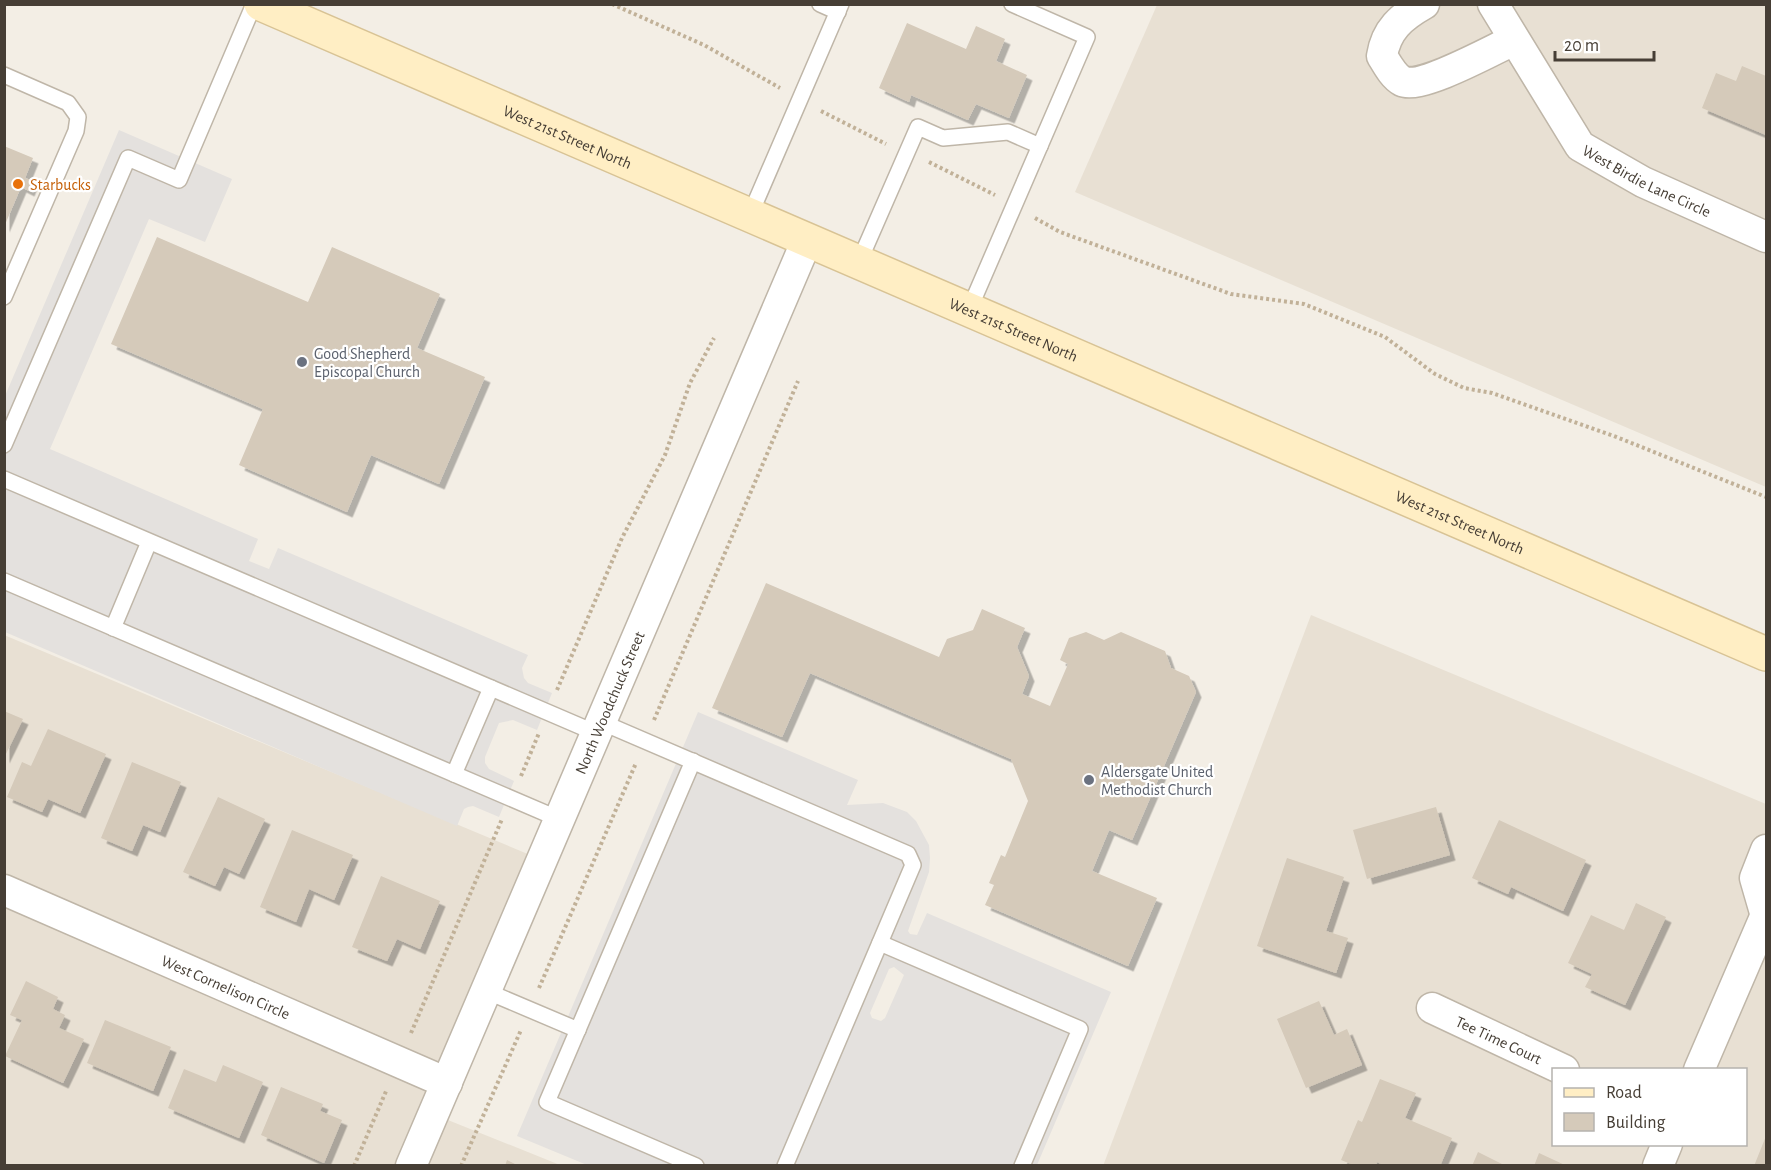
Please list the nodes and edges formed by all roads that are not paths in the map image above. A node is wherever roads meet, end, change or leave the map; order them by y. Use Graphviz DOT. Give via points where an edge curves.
graph roads {
  1 [pos="254,4"];
  2 [pos="261,4"];
  3 [pos="820,4"];
  4 [pos="1012,4"];
  5 [pos="1424,4"];
  6 [pos="1493,4"];
  7 [pos="840,8"];
  8 [pos="1514,40"];
  9 [pos="4,75"];
  10 [pos="1040,146"];
  11 [pos="750,215"];
  12 [pos="1767,237"];
  13 [pos="807,240"];
  14 [pos="859,262"];
  15 [pos="4,297"];
  16 [pos="969,310"];
  17 [pos="4,446"];
  18 [pos="4,479"];
  19 [pos="150,542"];
  20 [pos="4,581"];
  21 [pos="113,628"];
  22 [pos="1767,654"];
  23 [pos="491,688"];
  24 [pos="599,728"];
  25 [pos="693,761"];
  26 [pos="454,774"];
  27 [pos="560,819"];
  28 [pos="1767,850"];
  29 [pos="4,890"];
  30 [pos="1766,916"];
  31 [pos="880,943"];
  32 [pos="486,991"];
  33 [pos="1432,1008"];
  34 [pos="578,1030"];
  35 [pos="1560,1068"];
  36 [pos="1700,1068"];
  37 [pos="447,1083"];
  38 [pos="1666,1146"];
  39 [pos="411,1166"];
  40 [pos="696,1166"];
  41 [pos="785,1166"];
  42 [pos="1022,1166"];
  43 [pos="1658,1166"];
  1 -- 17 [label="lane" via="179,180 128,158"];
  2 -- 11 [label="main road, West 21st Street North"];
  3 -- 7 [label="lane"];
  4 -- 10 [label="lane" via="1087,37"];
  5 -- 8 [label="street" via="1408,13 1385,39 1382,56 1401,81 1411,83 1442,73"];
  6 -- 8 [label="street, West Birdie Lane Circle"];
  7 -- 11 [label="lane"];
  8 -- 12 [label="street, West Birdie Lane Circle" via="1580,146 1643,182"];
  9 -- 15 [label="lane" via="68,103 78,117 76,130"];
  10 -- 14 [label="lane" via="1008,132 943,138 918,127"];
  10 -- 16 [label="lane"];
  11 -- 13 [label="main road, West 21st Street North"];
  13 -- 14 [label="main road, West 21st Street North"];
  13 -- 24 [label="street, North Woodchuck Street"];
  14 -- 16 [label="main road, West 21st Street North"];
  16 -- 22 [label="main road, West 21st Street North"];
  18 -- 19 [label="lane"];
  19 -- 21 [label="lane"];
  19 -- 23 [label="lane"];
  20 -- 21 [label="lane"];
  21 -- 26 [label="lane"];
  23 -- 24 [label="lane"];
  23 -- 26 [label="lane"];
  24 -- 25 [label="lane"];
  24 -- 27 [label="street, North Woodchuck Street"];
  25 -- 31 [label="lane" via="908,854 913,865"];
  25 -- 34 [label="lane"];
  26 -- 27 [label="lane"];
  27 -- 32 [label="street, North Woodchuck Street"];
  28 -- 30 [label="street" via="1755,878"];
  29 -- 37 [label="street, West Cornelison Circle"];
  30 -- 36 [label="street"];
  31 -- 41 [label="lane"];
  31 -- 42 [label="lane" via="1080,1029"];
  32 -- 34 [label="lane"];
  32 -- 37 [label="street, North Woodchuck Street"];
  33 -- 35 [label="street, Tee Time Court"];
  34 -- 40 [label="lane" via="547,1102"];
  37 -- 39 [label="street, North Woodchuck Street"];
  38 -- 43 [label="street"];
}
